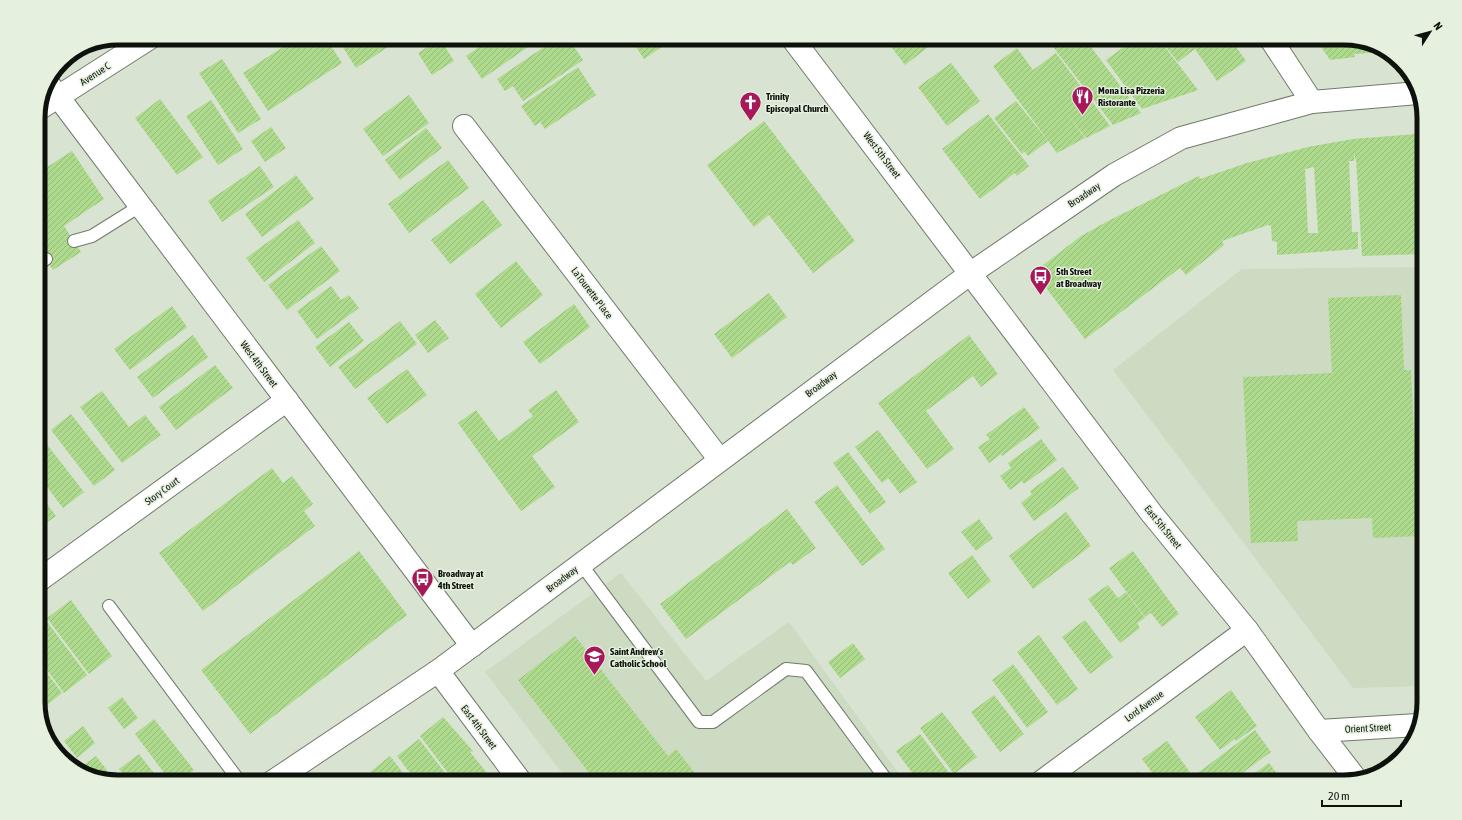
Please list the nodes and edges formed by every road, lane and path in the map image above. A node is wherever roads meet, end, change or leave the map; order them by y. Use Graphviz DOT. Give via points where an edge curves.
graph roads {
  1 [pos="137,45"];
  2 [pos="797,45"];
  3 [pos="1275,45"];
  4 [pos="52,90"];
  5 [pos="1413,93"];
  6 [pos="1312,102"];
  7 [pos="464,126"];
  8 [pos="140,206"];
  9 [pos="74,241"];
  10 [pos="971,272"];
  11 [pos="286,400"];
  12 [pos="720,460"];
  13 [pos="581,564"];
  14 [pos="45,576"];
  15 [pos="109,606"];
  16 [pos="1246,630"];
  17 [pos="472,646"];
  18 [pos="438,671"];
  19 [pos="1413,725"];
  20 [pos="1319,731"];
  21 [pos="1352,774"];
  22 [pos="235,775"];
  23 [pos="282,775"];
  24 [pos="516,775"];
  25 [pos="883,775"];
  26 [pos="1050,775"];
  1 -- 4 [label="street, Avenue C"];
  2 -- 10 [label="street, West 5th Street"];
  3 -- 6 [label="street"];
  4 -- 8 [label="street, West 4th Street"];
  5 -- 6 [label="street, Broadway"];
  6 -- 10 [label="street, Broadway" via="1181,138 1114,175"];
  7 -- 12 [label="street, LaTourette Place"];
  8 -- 9 [label="lane" via="92,236"];
  8 -- 11 [label="street, West 4th Street"];
  10 -- 12 [label="street, Broadway"];
  10 -- 16 [label="street, East 5th Street" via="1152,514"];
  11 -- 14 [label="street, Story Court"];
  11 -- 17 [label="street, West 4th Street"];
  12 -- 13 [label="street, Broadway"];
  13 -- 17 [label="street, Broadway"];
  13 -- 25 [label="lane" via="699,722 713,722 786,669 806,671"];
  15 -- 22 [label="lane"];
  16 -- 20 [label="street, East 5th Street"];
  16 -- 26 [label="street, Lord Avenue"];
  17 -- 18 [label="street, Broadway"];
  18 -- 23 [label="street, Broadway"];
  18 -- 24 [label="street, East 4th Street"];
  19 -- 20 [label="street, Orient Street"];
  20 -- 21 [label="street, East 5th Street"];
}
